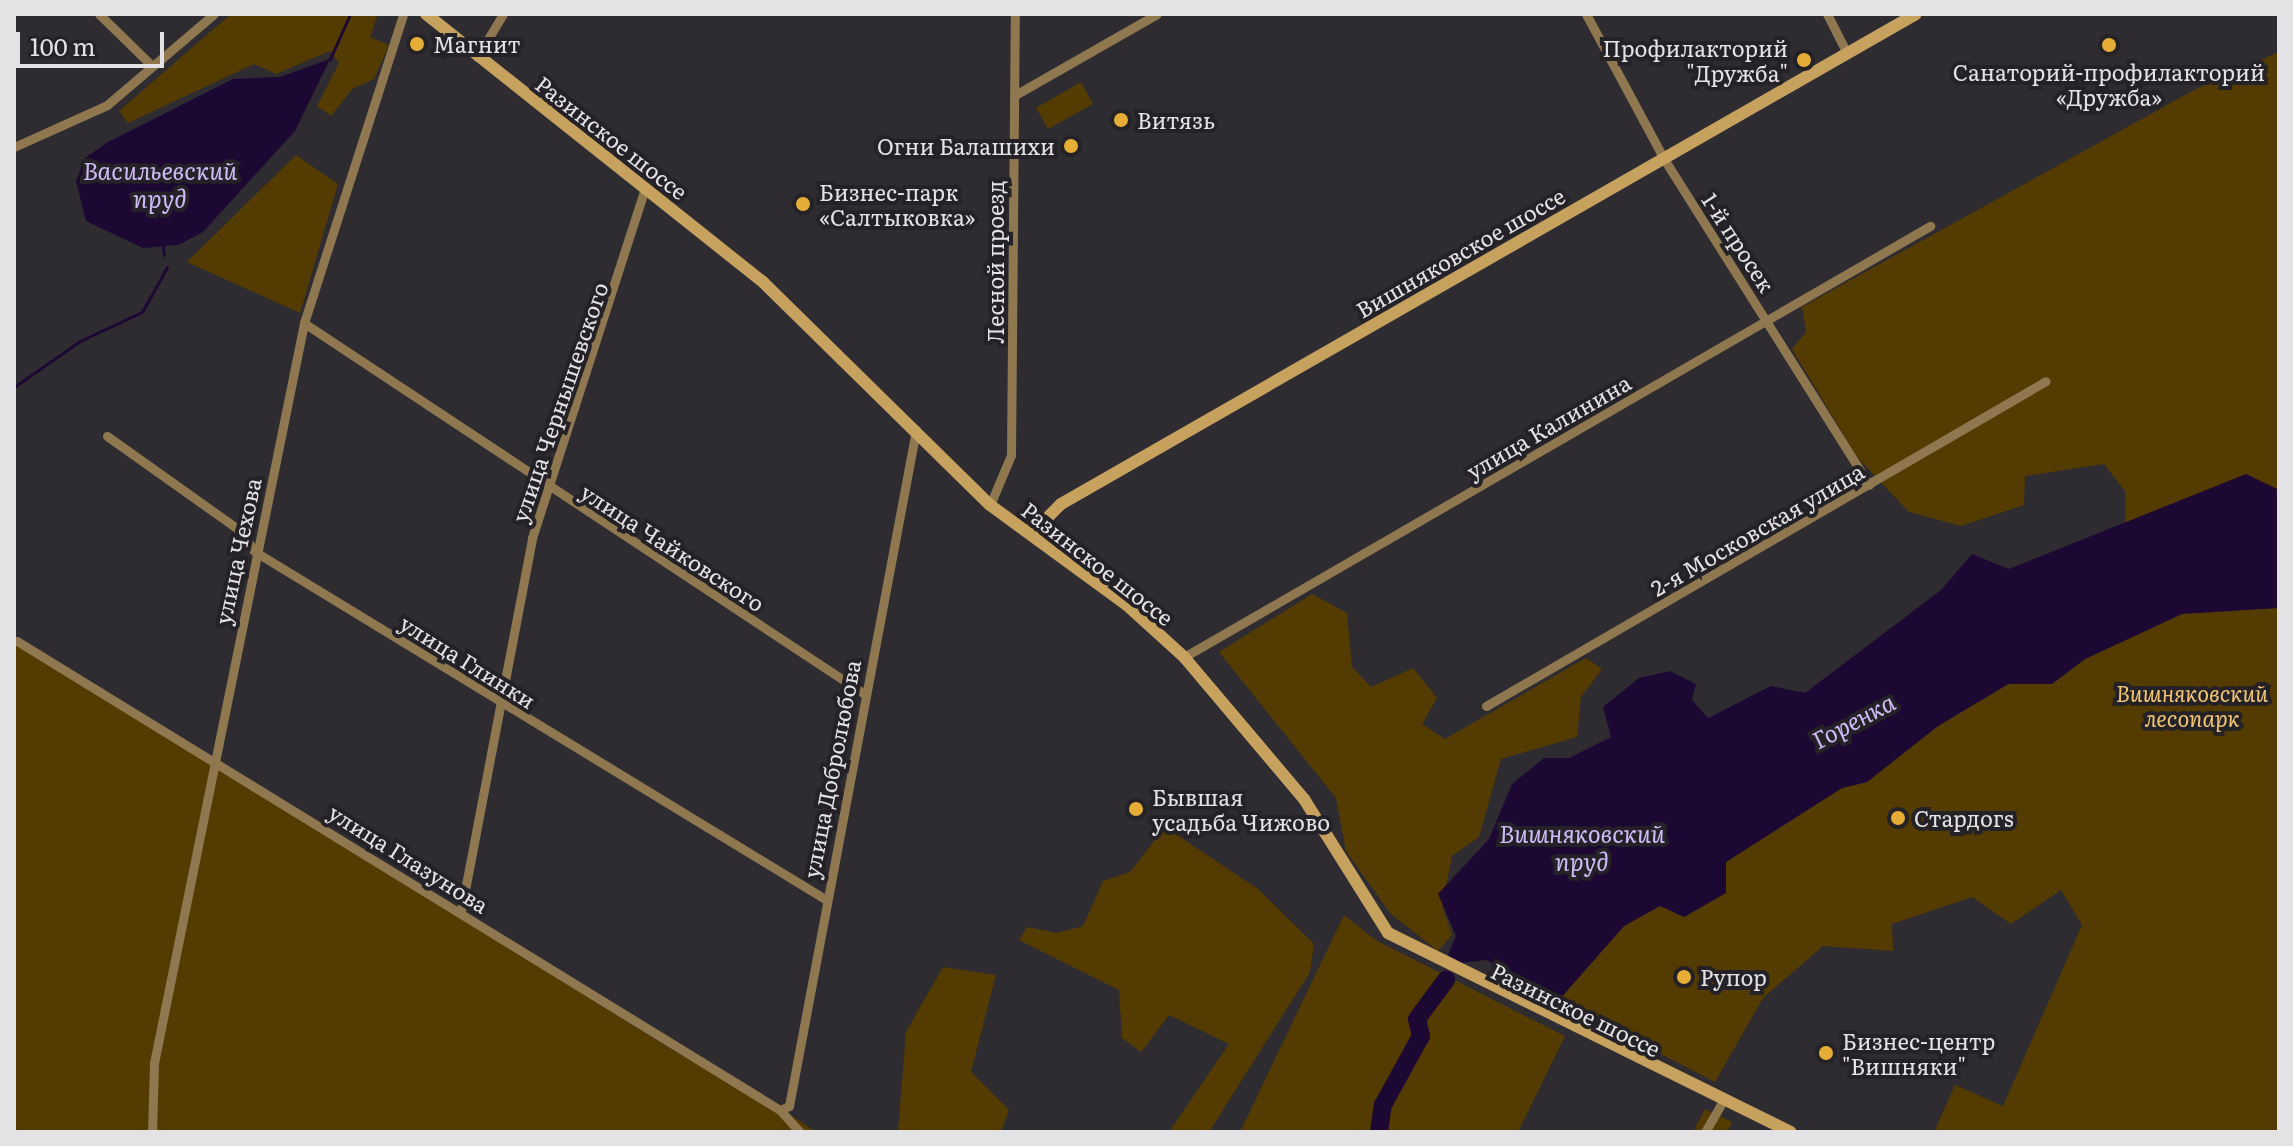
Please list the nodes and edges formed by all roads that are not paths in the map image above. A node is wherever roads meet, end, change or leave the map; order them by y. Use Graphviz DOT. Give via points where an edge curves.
graph roads {
  1 [pos="99,14"];
  2 [pos="214,14"];
  3 [pos="403,14"];
  4 [pos="426,14"];
  5 [pos="503,14"];
  6 [pos="1015,14"];
  7 [pos="1157,14"];
  8 [pos="1586,14"];
  9 [pos="1827,14"];
  10 [pos="1916,14"];
  11 [pos="1847,53"];
  12 [pos="477,57"];
  13 [pos="151,65"];
  14 [pos="1015,95"];
  15 [pos="14,147"];
  16 [pos="1664,159"];
  17 [pos="645,188"];
  18 [pos="1930,226"];
  19 [pos="1767,320"];
  20 [pos="304,323"];
  21 [pos="2046,381"];
  22 [pos="916,430"];
  23 [pos="107,436"];
  24 [pos="1869,485"];
  25 [pos="546,487"];
  26 [pos="990,505"];
  27 [pos="1031,534"];
  28 [pos="254,551"];
  29 [pos="17,641"];
  30 [pos="1184,657"];
  31 [pos="863,693"];
  32 [pos="500,703"];
  33 [pos="1486,706"];
  34 [pos="213,758"];
  35 [pos="825,899"];
  36 [pos="461,911"];
  37 [pos="1722,1102"];
  38 [pos="780,1110"];
  39 [pos="152,1132"];
  40 [pos="800,1132"];
  41 [pos="1705,1132"];
  42 [pos="1790,1132"];
  1 -- 13 [label="street"];
  2 -- 13 [label="street"];
  3 -- 20 [label="street, улица Чехова"];
  4 -- 12 [label="main road, Разинское шоссе"];
  5 -- 12 [label="street"];
  6 -- 14 [label="street, Лесной проезд"];
  7 -- 14 [label="street"];
  8 -- 16 [label="street, 1-й просек"];
  9 -- 11 [label="street"];
  10 -- 11 [label="main road, Вишняковское шоссе"];
  11 -- 16 [label="main road, Вишняковское шоссе"];
  12 -- 17 [label="main road, Разинское шоссе"];
  13 -- 15 [label="street" via="107,105"];
  14 -- 26 [label="street, Лесной проезд" via="1011,455"];
  16 -- 19 [label="street, 1-й просек"];
  16 -- 27 [label="main road, Вишняковское шоссе" via="1061,504"];
  17 -- 22 [label="main road, Разинское шоссе" via="763,282"];
  17 -- 25 [label="street, улица Чернышевского"];
  18 -- 19 [label="street, улица Калинина"];
  19 -- 24 [label="street, 1-й просек"];
  19 -- 30 [label="street, улица Калинина"];
  20 -- 25 [label="street, улица Чайковского"];
  20 -- 28 [label="street, улица Чехова"];
  21 -- 24 [label="street, 2-я Московская улица"];
  22 -- 26 [label="main road, Разинское шоссе"];
  22 -- 31 [label="street, улица Добролюбова"];
  23 -- 28 [label="street, улица Глинки" via="242,532"];
  24 -- 33 [label="street, 2-я Московская улица"];
  25 -- 31 [label="street, улица Чайковского"];
  25 -- 32 [label="street, улица Чернышевского"];
  26 -- 27 [label="main road, Разинское шоссе"];
  27 -- 30 [label="main road, Разинское шоссе"];
  28 -- 32 [label="street, улица Глинки"];
  28 -- 34 [label="street, улица Чехова"];
  29 -- 34 [label="street, улица Глазунова"];
  30 -- 37 [label="main road, Разинское шоссе" via="1304,799 1388,933"];
  31 -- 35 [label="street, улица Добролюбова"];
  32 -- 35 [label="street, улица Глинки"];
  32 -- 36 [label="street, улица Чернышевского"];
  34 -- 36 [label="street, улица Глазунова"];
  34 -- 39 [label="street, улица Чехова" via="151,1106"];
  35 -- 38 [label="street, улица Добролюбова" via="789,1106"];
  36 -- 38 [label="street, улица Глазунова"];
  37 -- 41 [label="street"];
  37 -- 42 [label="main road, Разинское шоссе"];
  38 -- 40 [label="street, улица Глазунова"];
}
